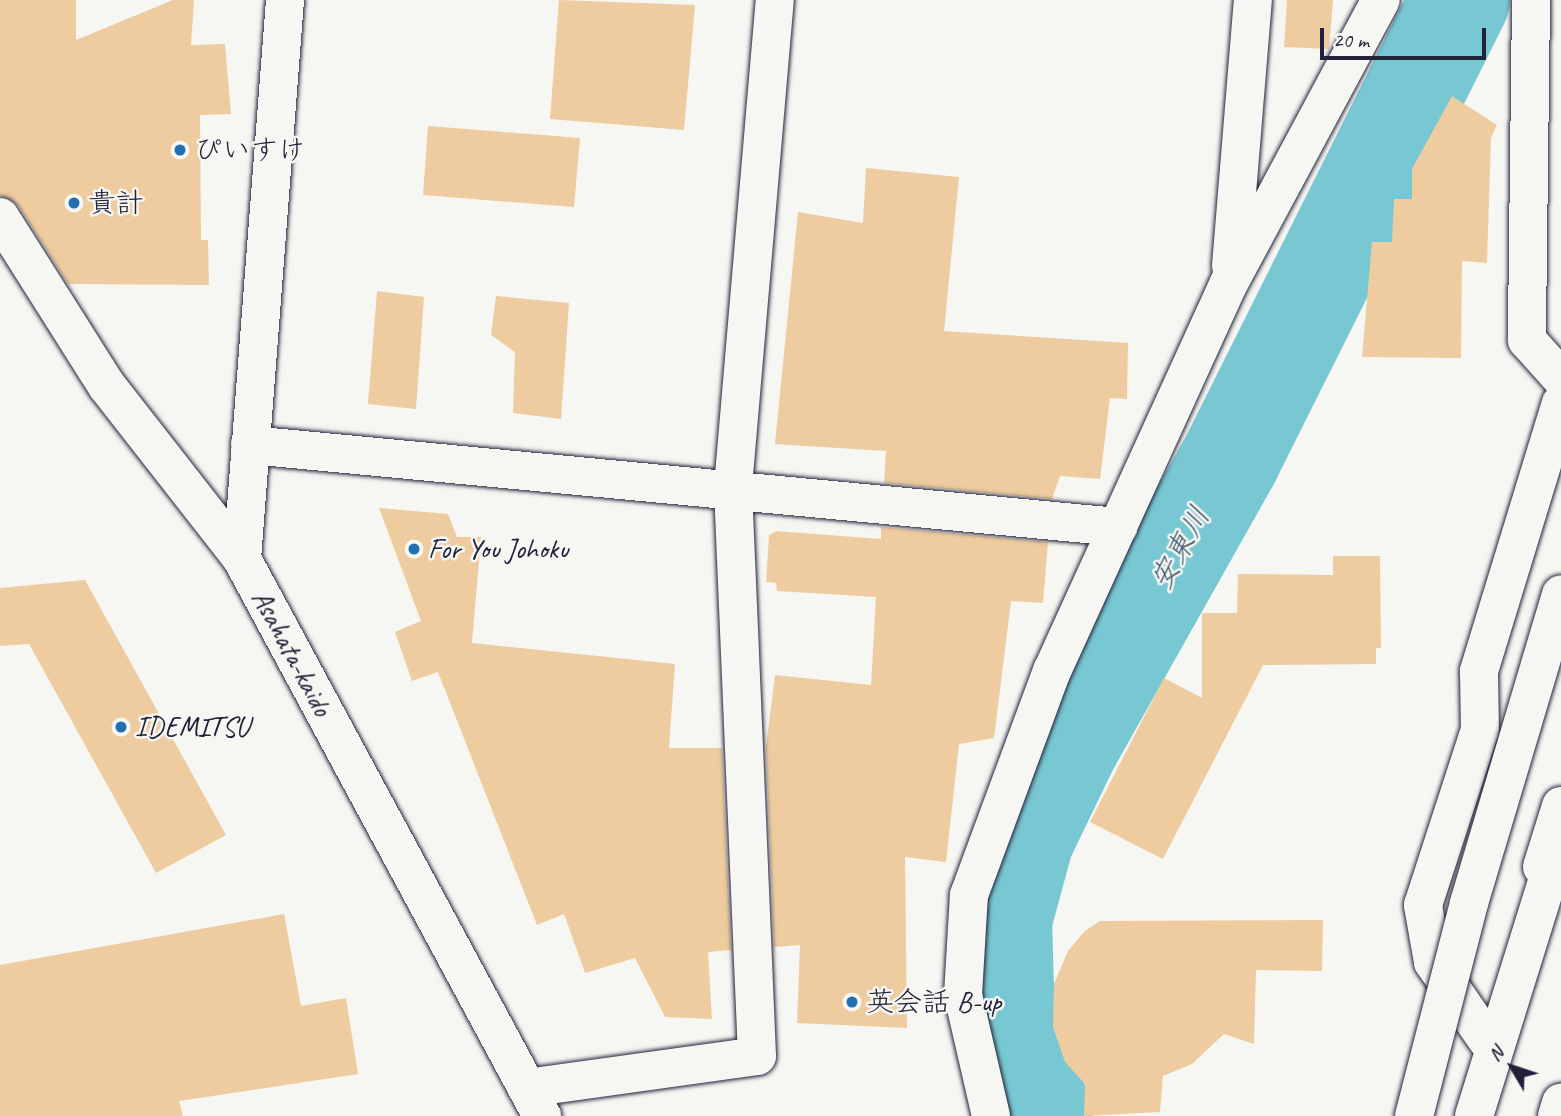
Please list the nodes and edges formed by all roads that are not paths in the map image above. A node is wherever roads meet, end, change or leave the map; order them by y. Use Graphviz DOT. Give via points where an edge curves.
graph roads {
  1 [pos="285,0"];
  2 [pos="775,0"];
  3 [pos="1253,0"];
  4 [pos="1381,0"];
  5 [pos="1531,0"];
  6 [pos="0,217"];
  7 [pos="1229,283"];
  8 [pos="1561,378"];
  9 [pos="1561,403"];
  10 [pos="250,445"];
  11 [pos="733,487"];
  12 [pos="1118,527"];
  13 [pos="242,559"];
  14 [pos="1561,594"];
  15 [pos="1561,806"];
  16 [pos="1561,837"];
  17 [pos="1488,1040"];
  18 [pos="534,1102"];
  19 [pos="1561,1103"];
  20 [pos="991,1116"];
  21 [pos="1414,1116"];
  22 [pos="1464,1116"];
  23 [pos="1475,1116"];
  24 [pos="1557,1116"];
  1 -- 10 [label="main road"];
  2 -- 11 [label="main road"];
  3 -- 7 [label="main road"];
  4 -- 7 [label="main road"];
  5 -- 8 [label="main road" via="1527,340"];
  6 -- 13 [label="main road, Asahata-kaido" via="107,386"];
  7 -- 12 [label="main road"];
  9 -- 17 [label="main road" via="1479,671 1480,730 1423,905 1433,962"];
  10 -- 11 [label="main road"];
  10 -- 13 [label="main road"];
  11 -- 12 [label="main road"];
  11 -- 18 [label="main road" via="757,1056"];
  12 -- 20 [label="main road" via="1052,671 969,895 963,995"];
  13 -- 18 [label="main road, Asahata-kaido"];
  14 -- 21 [label="main road, bridge" via="1469,903"];
  15 -- 17 [label="main road"];
  16 -- 23 [label="main road"];
  17 -- 22 [label="main road"];
  19 -- 24 [label="main road"];
}
